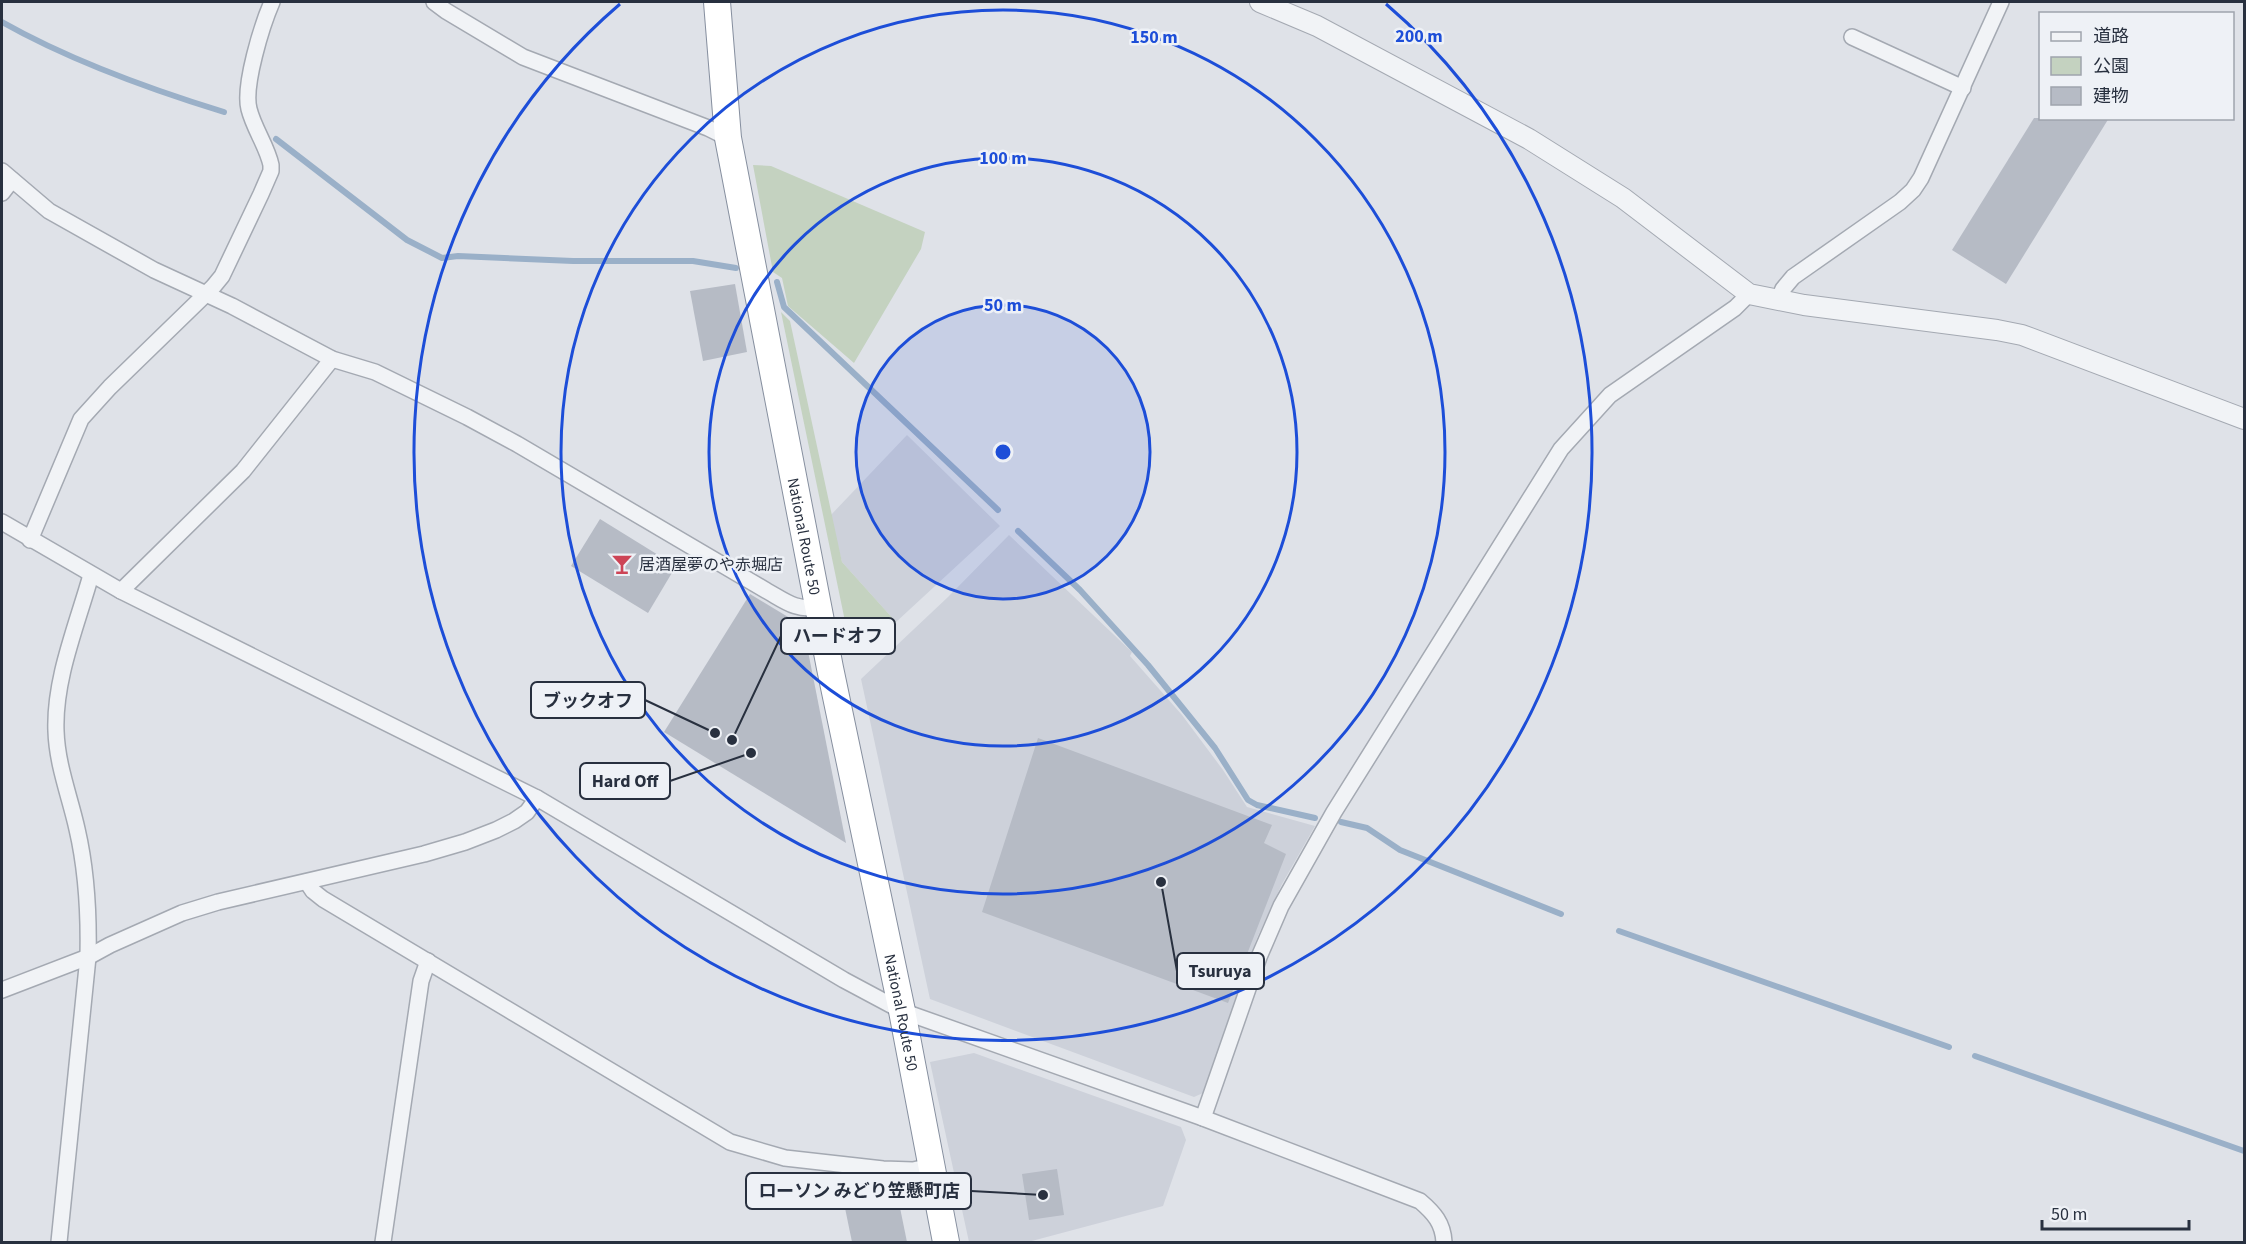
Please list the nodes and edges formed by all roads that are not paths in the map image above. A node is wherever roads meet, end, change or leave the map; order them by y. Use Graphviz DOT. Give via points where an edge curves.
graph roads {
  1 [pos="272,2"];
  2 [pos="434,2"];
  3 [pos="717,2"];
  4 [pos="1260,2"];
  5 [pos="2001,2"];
  6 [pos="1852,37"];
  7 [pos="1963,88"];
  8 [pos="728,138"];
  9 [pos="7,175"];
  10 [pos="2,193"];
  11 [pos="206,294"];
  12 [pos="1749,294"];
  13 [pos="1778,301"];
  14 [pos="332,359"];
  15 [pos="2244,419"];
  16 [pos="2,522"];
  17 [pos="30,540"];
  18 [pos="91,575"];
  19 [pos="121,591"];
  20 [pos="818,607"];
  21 [pos="537,798"];
  22 [pos="307,882"];
  23 [pos="88,957"];
  24 [pos="428,962"];
  25 [pos="2,990"];
  26 [pos="902,1011"];
  27 [pos="1203,1118"];
  28 [pos="930,1167"];
  29 [pos="59,1242"];
  30 [pos="383,1242"];
  31 [pos="946,1242"];
  32 [pos="1444,1242"];
  1 -- 11 [label="street" via="247,102 270,158 271,171 222,276"];
  2 -- 8 [label="street" via="523,57"];
  3 -- 8 [label="highway, National Route 50"];
  4 -- 12 [label="street" via="1317,26 1529,139 1623,198"];
  5 -- 7 [label="street"];
  6 -- 7 [label="street"];
  7 -- 13 [label="street" via="1913,190 1891,210 1793,276"];
  8 -- 20 [label="highway, National Route 50"];
  9 -- 10 [label="street"];
  9 -- 11 [label="street" via="49,211 154,270"];
  11 -- 14 [label="street"];
  11 -- 17 [label="street" via="81,419"];
  12 -- 13 [label="street"];
  12 -- 27 [label="street" via="1735,308 1610,395 1561,449 1334,812 1281,906 1259,957"];
  13 -- 15 [label="street" via="2022,335"];
  14 -- 19 [label="street" via="243,471"];
  14 -- 20 [label="street" via="375,372 467,417 796,607"];
  16 -- 17 [label="street"];
  17 -- 18 [label="street"];
  18 -- 19 [label="street"];
  18 -- 23 [label="street" via="57,700 56,732 88,886"];
  19 -- 21 [label="street"];
  20 -- 26 [label="highway, National Route 50"];
  21 -- 22 [label="street" via="514,821 465,842"];
  21 -- 26 [label="street"];
  22 -- 23 [label="street" via="182,913"];
  22 -- 24 [label="street" via="323,899"];
  23 -- 25 [label="street"];
  23 -- 29 [label="street"];
  24 -- 28 [label="street" via="730,1142 785,1158 883,1169"];
  24 -- 30 [label="street" via="421,981"];
  26 -- 27 [label="street"];
  26 -- 28 [label="highway, National Route 50"];
  27 -- 32 [label="street" via="1420,1201 1435,1214"];
  28 -- 31 [label="highway, National Route 50"];
}
